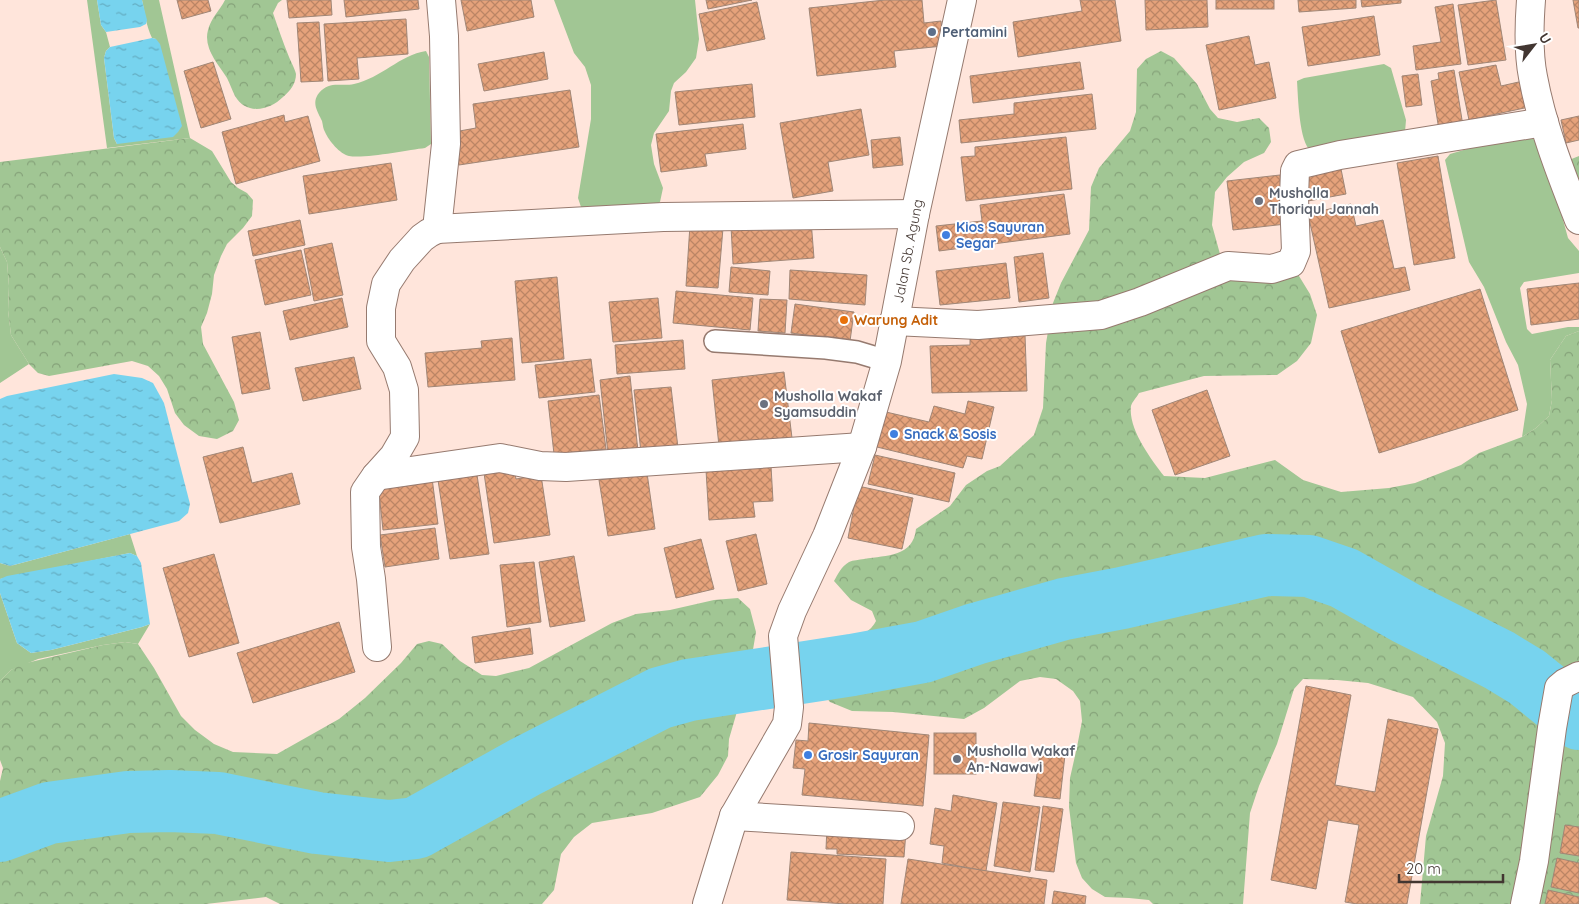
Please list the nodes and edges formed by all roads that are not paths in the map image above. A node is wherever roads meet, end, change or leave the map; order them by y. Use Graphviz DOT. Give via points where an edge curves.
graph roads {
  1 [pos="441,0"];
  2 [pos="962,0"];
  3 [pos="1531,0"];
  4 [pos="1544,122"];
  5 [pos="915,214"];
  6 [pos="1579,220"];
  7 [pos="437,229"];
  8 [pos="894,321"];
  9 [pos="715,341"];
  10 [pos="887,361"];
  11 [pos="862,447"];
  12 [pos="376,476"];
  13 [pos="377,646"];
  14 [pos="1569,682"];
  15 [pos="734,816"];
  16 [pos="900,826"];
  17 [pos="707,904"];
  18 [pos="1525,904"];
  1 -- 7 [label="street" via="446,144"];
  2 -- 5 [label="street, Jalan Sb. Agung"];
  3 -- 4 [label="street" via="1532,77"];
  4 -- 6 [label="street"];
  4 -- 8 [label="street" via="1340,155 1298,165 1294,196 1296,251 1291,264 1272,269 1228,266 1101,315 978,325"];
  5 -- 7 [label="street" via="663,217"];
  5 -- 8 [label="street, Jalan Sb. Agung"];
  7 -- 12 [label="street" via="422,238 386,284 381,308 381,341 397,367 404,390 405,437 394,456"];
  8 -- 10 [label="street, Jalan Sb. Agung"];
  9 -- 10 [label="lane" via="826,348 857,352"];
  10 -- 11 [label="street, Jalan Sb. Agung"];
  11 -- 12 [label="street" via="566,467 540,466 500,458"];
  11 -- 15 [label="street, Jalan Sb. Agung" via="783,636 789,707 787,724"];
  12 -- 13 [label="street" via="365,492 366,547"];
  14 -- 18 [label="street" via="1552,728 1534,862"];
  15 -- 16 [label="street"];
  15 -- 17 [label="street"];
}
